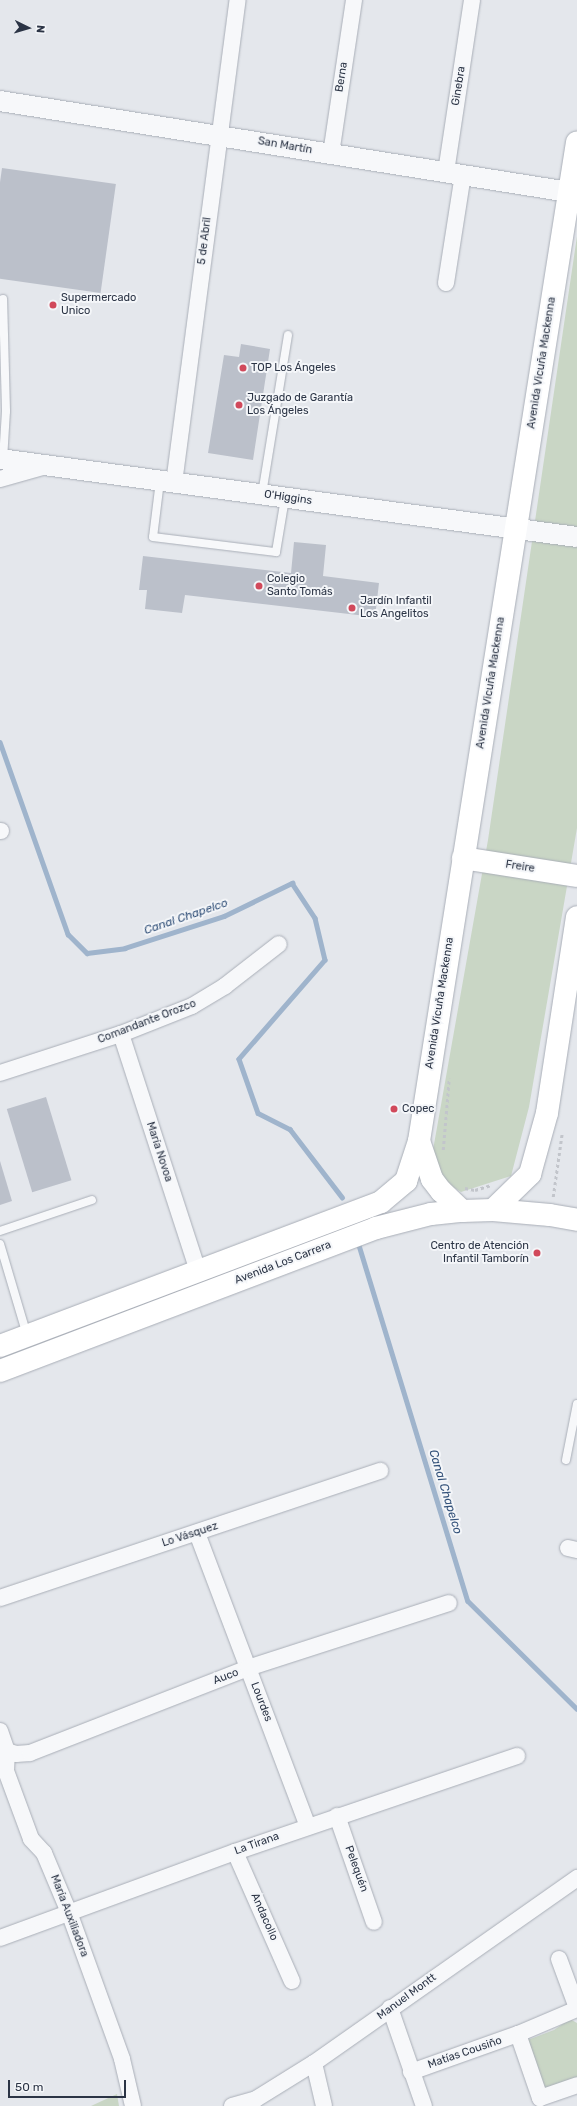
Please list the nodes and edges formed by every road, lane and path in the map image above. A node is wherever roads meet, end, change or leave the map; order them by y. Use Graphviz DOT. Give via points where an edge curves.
graph roads {
  1 [pos="238,0"];
  2 [pos="354,0"];
  3 [pos="472,0"];
  4 [pos="0,101"];
  5 [pos="219,134"];
  6 [pos="577,142"];
  7 [pos="331,154"];
  8 [pos="455,173"];
  9 [pos="569,192"];
  10 [pos="446,282"];
  11 [pos="3,299"];
  12 [pos="288,335"];
  13 [pos="1,466"];
  14 [pos="167,482"];
  15 [pos="262,495"];
  16 [pos="285,498"];
  17 [pos="515,529"];
  18 [pos="577,537"];
  19 [pos="463,858"];
  20 [pos="577,876"];
  21 [pos="577,917"];
  22 [pos="279,944"];
  23 [pos="121,1034"];
  24 [pos="0,1073"];
  25 [pos="419,1140"];
  26 [pos="92,1200"];
  27 [pos="493,1210"];
  28 [pos="462,1211"];
  29 [pos="577,1220"];
  30 [pos="0,1231"];
  31 [pos="0,1244"];
  32 [pos="198,1271"];
  33 [pos="27,1336"];
  34 [pos="0,1346"];
  35 [pos="0,1371"];
  36 [pos="577,1404"];
  37 [pos="566,1460"];
  38 [pos="380,1471"];
  39 [pos="197,1533"];
  40 [pos="0,1598"];
  41 [pos="449,1603"];
  42 [pos="248,1668"];
  43 [pos="0,1731"];
  44 [pos="7,1751"];
  45 [pos="517,1756"];
  46 [pos="337,1816"];
  47 [pos="308,1826"];
  48 [pos="235,1852"];
  49 [pos="577,1878"];
  50 [pos="70,1915"];
  51 [pos="374,1922"];
  52 [pos="0,1938"];
  53 [pos="559,1959"];
  54 [pos="292,1981"];
  55 [pos="390,2008"];
  56 [pos="577,2009"];
  57 [pos="518,2034"];
  58 [pos="314,2063"];
  59 [pos="411,2072"];
  60 [pos="577,2084"];
  61 [pos="133,2106"];
  62 [pos="232,2106"];
  63 [pos="324,2106"];
  64 [pos="424,2106"];
  1 -- 5 [label="street, 5 de Abril"];
  2 -- 7 [label="street, Berna"];
  3 -- 8 [label="street, Ginebra"];
  4 -- 5 [label="street, San Martín"];
  5 -- 7 [label="street, San Martín"];
  5 -- 14 [label="street, 5 de Abril"];
  6 -- 9 [label="main road, Avenida Vicuña Mackenna"];
  7 -- 8 [label="street, San Martín"];
  8 -- 9 [label="street, San Martín"];
  8 -- 10 [label="street, Ginebra"];
  9 -- 17 [label="main road, Avenida Vicuña Mackenna"];
  11 -- 13 [label="lane" via="6,411"];
  12 -- 15 [label="lane"];
  13 -- 14 [label="street, O'Higgins" via="46,466"];
  14 -- 15 [label="street, O'Higgins"];
  14 -- 16 [label="lane" via="153,537 276,552"];
  15 -- 16 [label="street, O'Higgins"];
  16 -- 17 [label="street, O'Higgins"];
  17 -- 18 [label="street, O'Higgins"];
  17 -- 19 [label="main road, Avenida Vicuña Mackenna"];
  19 -- 20 [label="main road, Freire"];
  19 -- 25 [label="main road, Avenida Vicuña Mackenna"];
  21 -- 27 [label="main road" via="547,1113 530,1174"];
  22 -- 23 [label="street, Comandante Orozco" via="225,986 192,1006"];
  23 -- 24 [label="street, Comandante Orozco"];
  23 -- 32 [label="street, María Novoa"];
  25 -- 28 [label="main road, Avenida Vicuña Mackenna" via="432,1179 441,1192"];
  25 -- 32 [label="main road, Avenida Los Carrera" via="406,1181 381,1202"];
  26 -- 30 [label="lane"];
  27 -- 28 [label="main road, Avenida Los Carrera"];
  27 -- 29 [label="main road, Avenida Los Carrera" via="550,1214"];
  28 -- 35 [label="main road, Avenida Los Carrera" via="431,1214 376,1228"];
  31 -- 33 [label="lane"];
  32 -- 33 [label="main road, Avenida Los Carrera"];
  33 -- 34 [label="main road, Avenida Los Carrera"];
  36 -- 37 [label="lane"];
  38 -- 39 [label="street, Lo Vásquez"];
  39 -- 40 [label="street, Lo Vásquez"];
  39 -- 42 [label="street, Lourdes"];
  41 -- 42 [label="street, Auco"];
  42 -- 44 [label="street, Auco" via="30,1753 16,1754"];
  42 -- 47 [label="street, Lourdes"];
  43 -- 44 [label="street, María Auxiliadora"];
  44 -- 50 [label="street, María Auxiliadora" via="6,1771 31,1839 44,1853"];
  45 -- 46 [label="street, La Tirana"];
  46 -- 47 [label="street, La Tirana"];
  46 -- 51 [label="street, Pelequén"];
  47 -- 48 [label="street, La Tirana"];
  48 -- 50 [label="street, La Tirana"];
  48 -- 54 [label="street, Andacollo"];
  49 -- 55 [label="street, Manuel Montt"];
  50 -- 52 [label="street, La Tirana"];
  50 -- 61 [label="street, María Auxiliadora" via="122,2059"];
  53 -- 56 [label="street, Matías Cousiño"];
  55 -- 58 [label="street, Manuel Montt"];
  55 -- 59 [label="street"];
  56 -- 57 [label="street, Matías Cousiño"];
  57 -- 59 [label="street, Matías Cousiño"];
  57 -- 60 [label="street" via="540,2098"];
  58 -- 62 [label="street, Manuel Montt" via="256,2099"];
  58 -- 63 [label="street"];
  59 -- 64 [label="street"];
}
